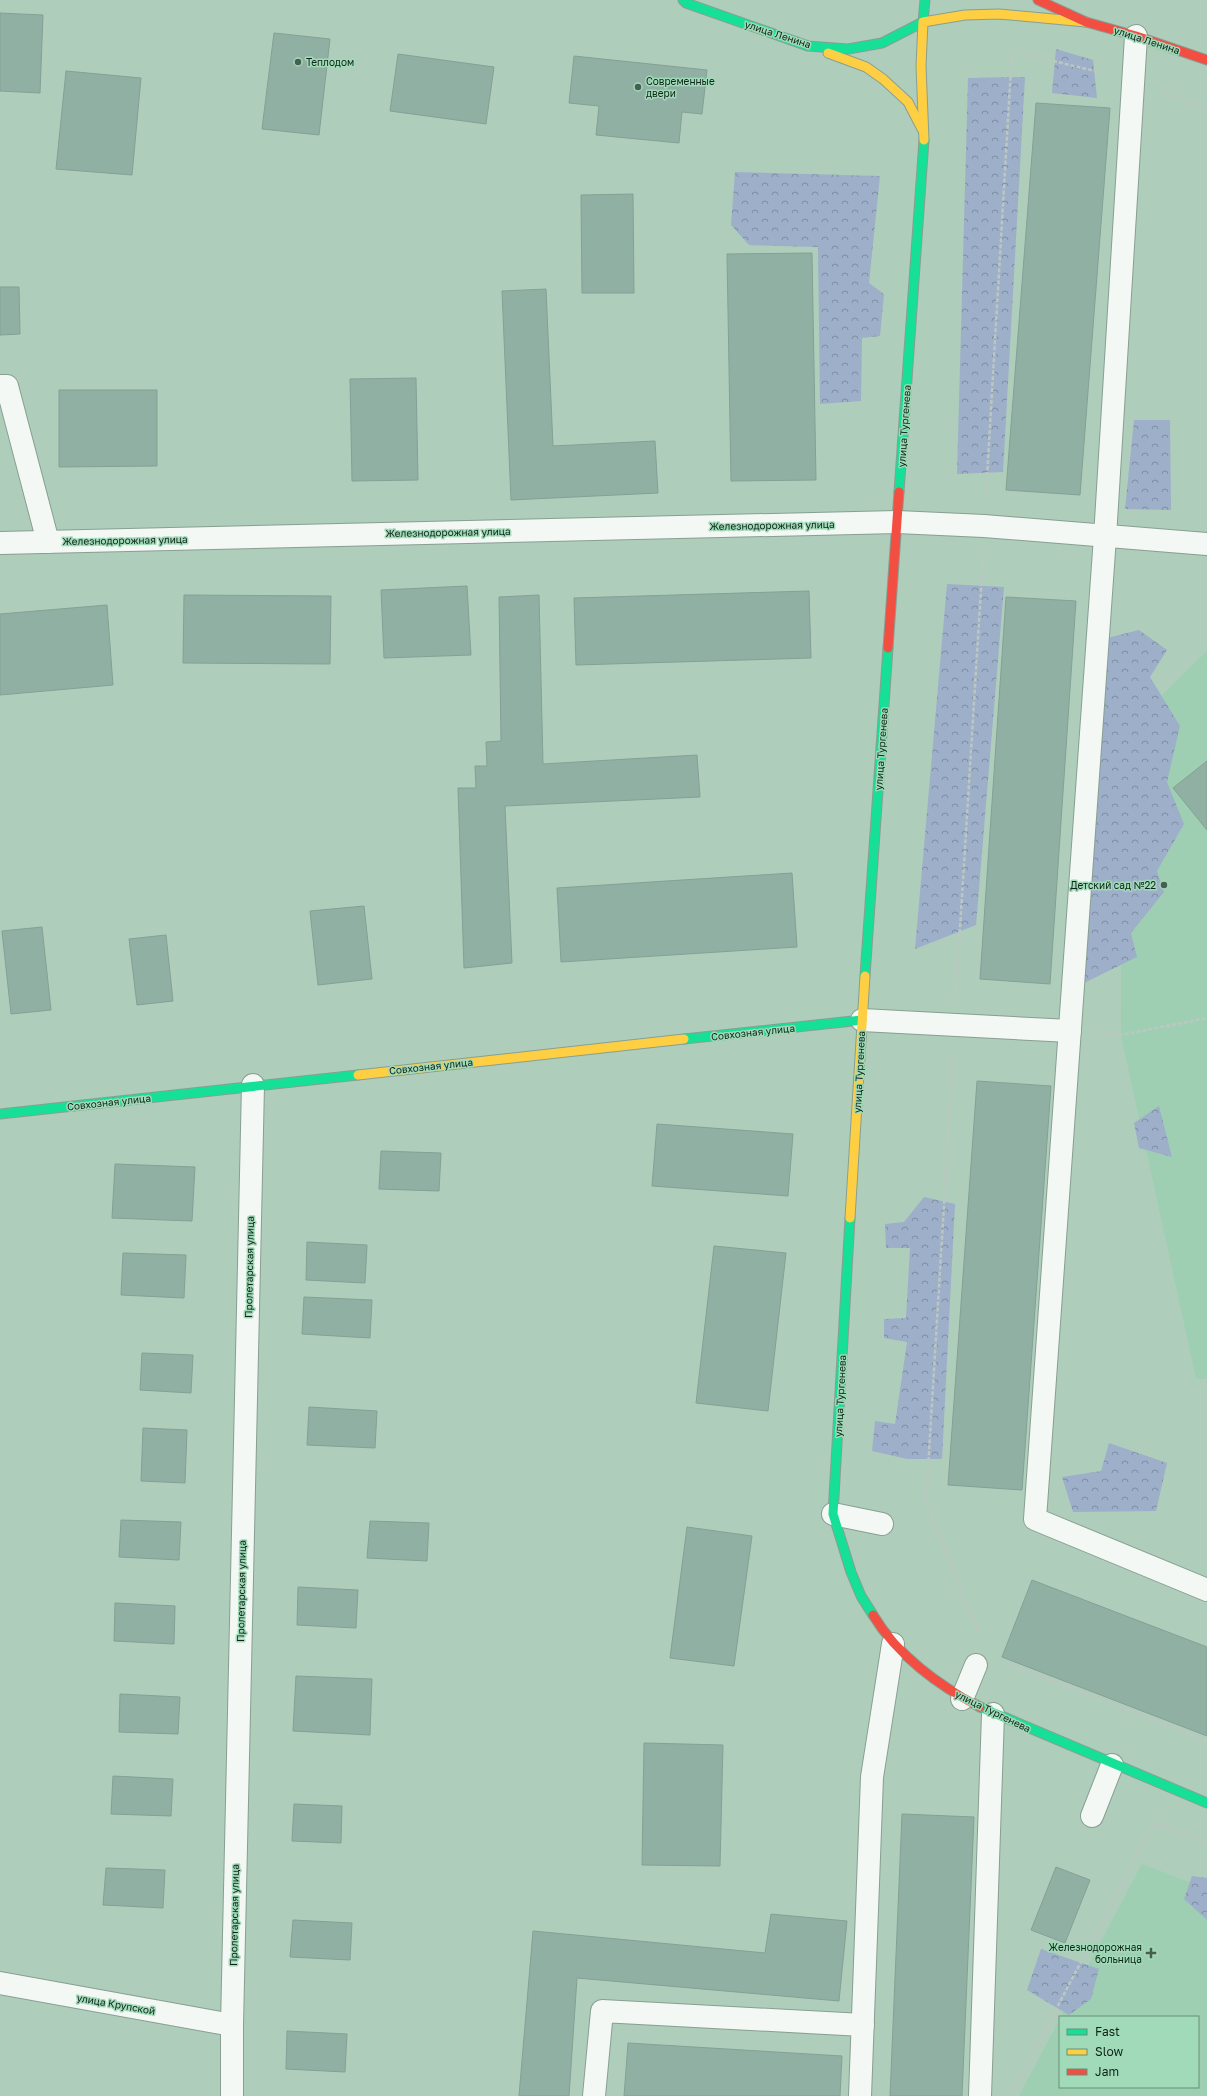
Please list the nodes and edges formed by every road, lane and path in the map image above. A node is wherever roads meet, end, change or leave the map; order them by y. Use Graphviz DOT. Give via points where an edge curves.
graph roads {
  1 [pos="676,0"];
  2 [pos="925,0"];
  3 [pos="1038,0"];
  4 [pos="685,2"];
  5 [pos="923,22"];
  6 [pos="1086,22"];
  7 [pos="1136,36"];
  8 [pos="808,46"];
  9 [pos="1207,60"];
  10 [pos="1134,81"];
  11 [pos="1207,109"];
  12 [pos="924,133"];
  13 [pos="0,386"];
  14 [pos="897,522"];
  15 [pos="984,526"];
  16 [pos="1105,537"];
  17 [pos="48,542"];
  18 [pos="0,543"];
  19 [pos="1207,544"];
  20 [pos="1207,1018"];
  21 [pos="862,1020"];
  22 [pos="954,1025"];
  23 [pos="1070,1031"];
  24 [pos="253,1085"];
  25 [pos="0,1114"];
  26 [pos="833,1514"];
  27 [pos="882,1524"];
  28 [pos="1207,1590"];
  29 [pos="981,1639"];
  30 [pos="893,1644"];
  31 [pos="1004,1662"];
  32 [pos="976,1665"];
  33 [pos="962,1699"];
  34 [pos="993,1714"];
  35 [pos="1207,1741"];
  36 [pos="1112,1765"];
  37 [pos="1207,1803"];
  38 [pos="1092,1816"];
  39 [pos="1207,1842"];
  40 [pos="0,1983"];
  41 [pos="232,2025"];
  42 [pos="863,2025"];
  43 [pos="232,2096"];
  44 [pos="594,2096"];
  45 [pos="860,2096"];
  46 [pos="980,2096"];
  47 [pos="1010,2096"];
  1 -- 4 [label="street, улица Ленина"];
  2 -- 5 [label="street"];
  3 -- 6 [label="street"];
  4 -- 8 [label="street, улица Ленина"];
  5 -- 6 [label="street, улица Ленина" via="965,15 999,14"];
  5 -- 8 [label="street, улица Ленина" via="882,43 848,49"];
  5 -- 12 [label="street, улица Тургенева" via="921,66"];
  6 -- 7 [label="street, улица Ленина"];
  7 -- 9 [label="street, улица Ленина"];
  7 -- 10 [label="street"];
  8 -- 12 [label="street" via="866,67 884,79 908,102"];
  10 -- 11 [label="path"];
  10 -- 15 [label="path" via="1012,51"];
  10 -- 16 [label="street"];
  12 -- 14 [label="street, улица Тургенева"];
  13 -- 17 [label="street" via="7,386"];
  14 -- 15 [label="street, Железнодорожная улица"];
  14 -- 17 [label="street, Железнодорожная улица"];
  14 -- 21 [label="street, улица Тургенева"];
  15 -- 16 [label="street, Железнодорожная улица"];
  15 -- 22 [label="path"];
  16 -- 19 [label="street, Железнодорожная улица"];
  16 -- 23 [label="street"];
  17 -- 18 [label="street, Железнодорожная улица"];
  20 -- 23 [label="path" via="1121,1035"];
  21 -- 22 [label="street"];
  21 -- 24 [label="street, Совхозная улица"];
  21 -- 26 [label="street, улица Тургенева"];
  22 -- 23 [label="street"];
  22 -- 29 [label="path" via="926,1502"];
  23 -- 28 [label="street" via="1035,1519"];
  24 -- 25 [label="street, Совхозная улица"];
  24 -- 41 [label="street, Пролетарская улица"];
  26 -- 27 [label="street"];
  26 -- 30 [label="street, улица Тургенева" via="851,1573 870,1611"];
  30 -- 33 [label="street, улица Тургенева"];
  30 -- 42 [label="street" via="872,1777"];
  31 -- 35 [label="path"];
  32 -- 33 [label="street"];
  33 -- 34 [label="street, улица Тургенева"];
  34 -- 36 [label="street, улица Тургенева"];
  34 -- 46 [label="street"];
  36 -- 37 [label="street, улица Тургенева" via="1182,1785"];
  36 -- 38 [label="street"];
  39 -- 47 [label="path" via="1154,1823"];
  40 -- 41 [label="street, улица Крупской"];
  41 -- 43 [label="street, Пролетарская улица"];
  42 -- 44 [label="street" via="602,2011"];
  42 -- 45 [label="street"];
}
